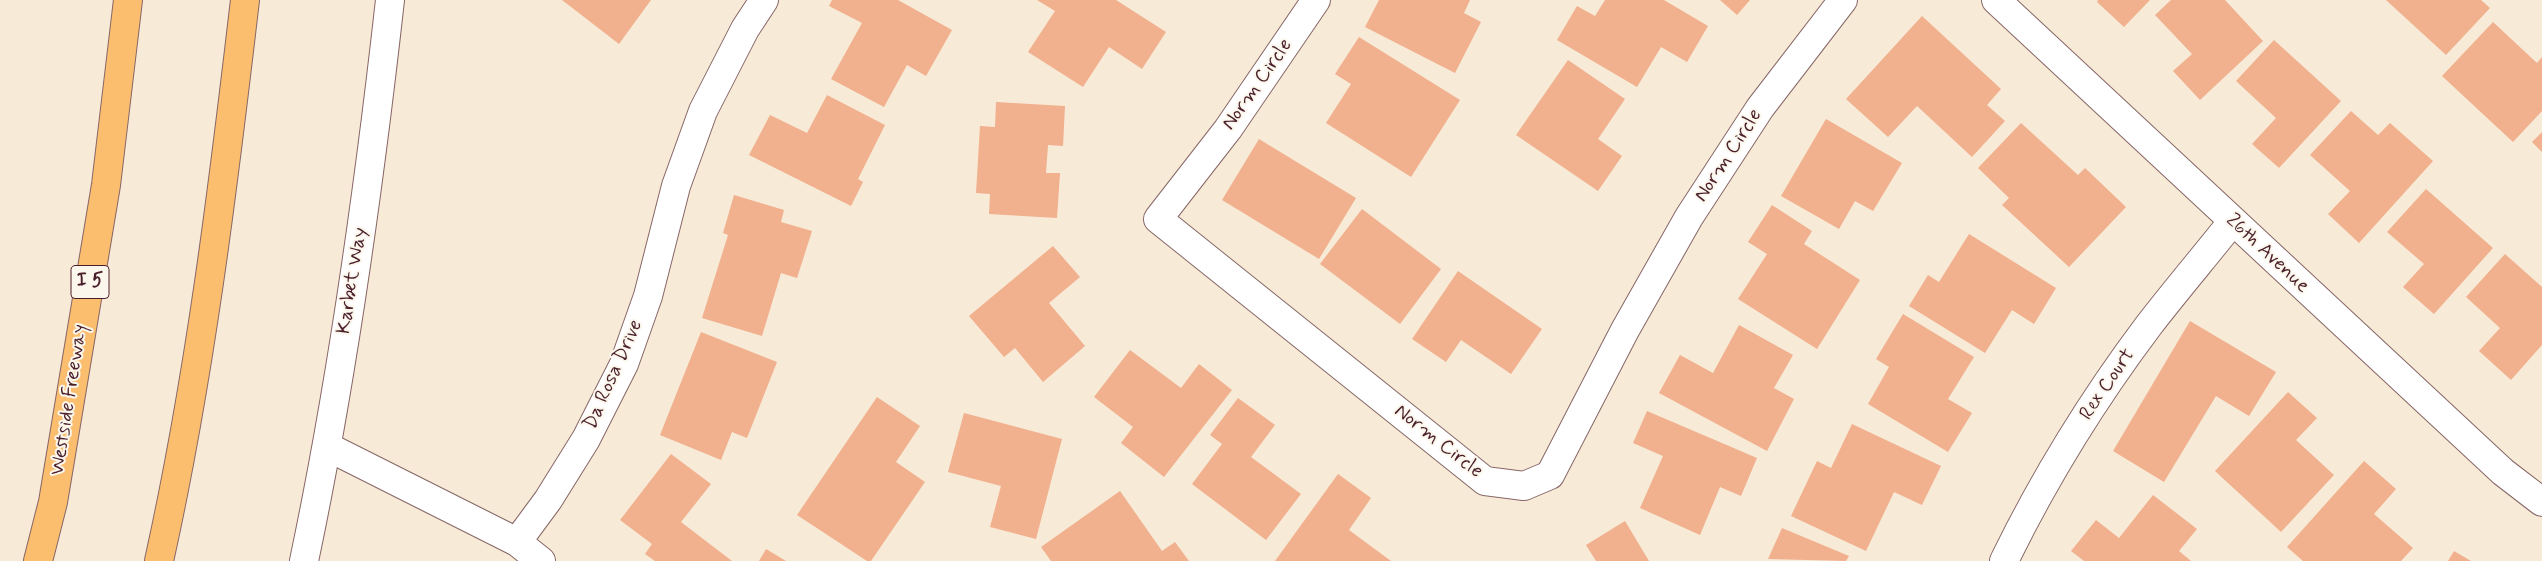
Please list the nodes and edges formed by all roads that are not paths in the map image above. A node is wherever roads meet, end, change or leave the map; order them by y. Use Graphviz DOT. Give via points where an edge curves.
graph roads {
  1 [pos="128,0"];
  2 [pos="245,0"];
  3 [pos="390,0"];
  4 [pos="764,0"];
  5 [pos="1316,0"];
  6 [pos="1843,0"];
  7 [pos="1996,0"];
  8 [pos="2232,222"];
  9 [pos="328,447"];
  10 [pos="2542,502"];
  11 [pos="517,542"];
  12 [pos="38,561"];
  13 [pos="159,561"];
  14 [pos="304,561"];
  15 [pos="540,561"];
  16 [pos="2004,561"];
  1 -- 12 [label="highway, Westside Freeway / I 5" via="106,185 53,502"];
  2 -- 13 [label="highway" via="220,208 181,460"];
  3 -- 9 [label="street, Karbet Way" via="374,141"];
  4 -- 11 [label="street, Da Rosa Drive" via="703,110 676,186 648,296 624,364 586,439"];
  5 -- 6 [label="street, Norm Circle" via="1228,129 1158,219 1486,481 1524,486 1550,476 1625,330 1689,217 1760,108"];
  7 -- 8 [label="street, 26th Avenue"];
  8 -- 10 [label="street, 26th Avenue" via="2503,472"];
  8 -- 16 [label="street, Rex Court" via="2149,325 2086,416"];
  9 -- 11 [label="street"];
  9 -- 14 [label="street, Karbet Way"];
  11 -- 15 [label="street"];
}
